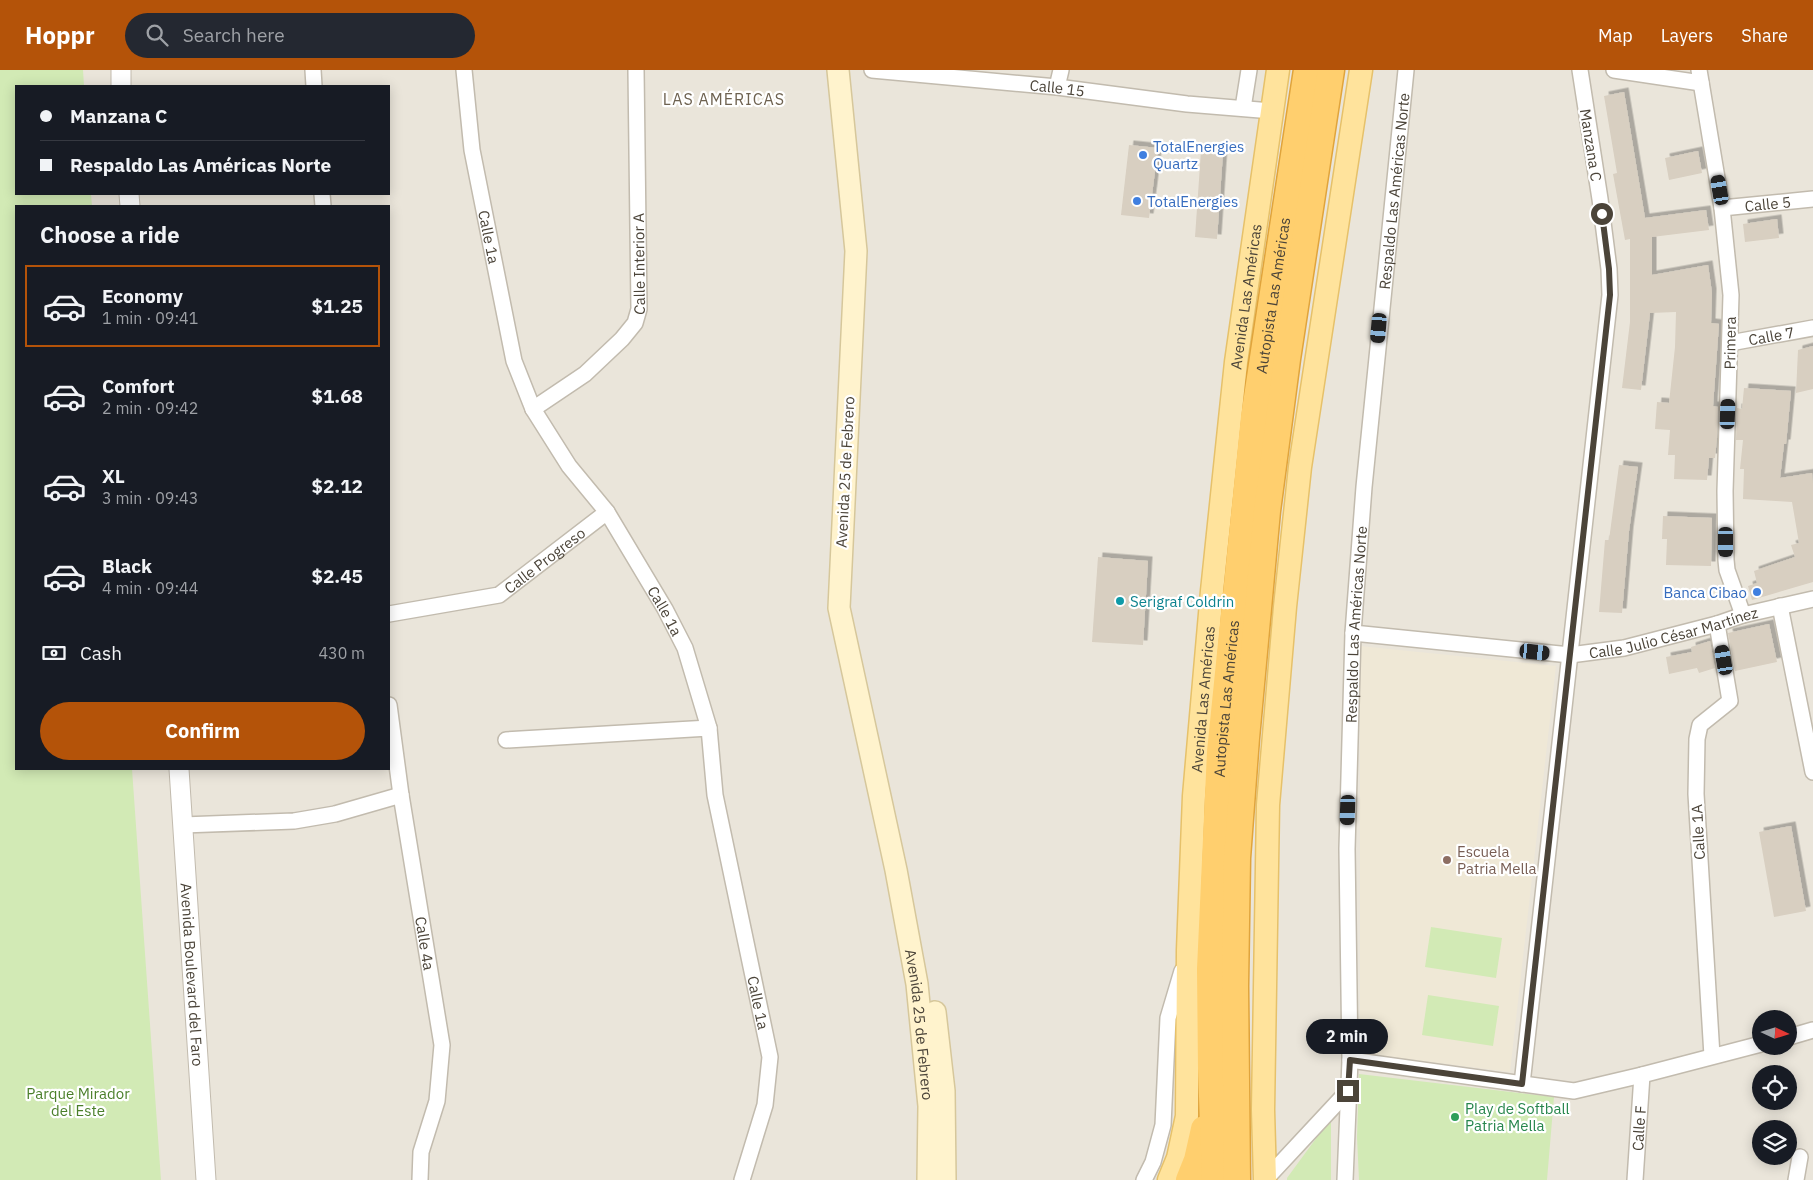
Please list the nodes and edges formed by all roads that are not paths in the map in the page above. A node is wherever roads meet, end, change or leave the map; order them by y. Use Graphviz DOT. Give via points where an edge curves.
graph roads {
  1 [pos="121,70"];
  2 [pos="313,70"];
  3 [pos="464,70"];
  4 [pos="636,70"];
  5 [pos="838,70"];
  6 [pos="872,70"];
  7 [pos="1061,70"];
  8 [pos="1249,70"];
  9 [pos="1278,70"];
  10 [pos="1307,70"];
  11 [pos="1331,70"];
  12 [pos="1361,70"];
  13 [pos="1406,70"];
  14 [pos="1580,70"];
  15 [pos="1614,70"];
  16 [pos="946,74"];
  17 [pos="1700,77"];
  18 [pos="122,85"];
  19 [pos="314,85"];
  20 [pos="1057,87"];
  21 [pos="1243,108"];
  22 [pos="1272,111"];
  23 [pos="1813,199"];
  24 [pos="1722,208"];
  25 [pos="1813,328"];
  26 [pos="1730,343"];
  27 [pos="534,408"];
  28 [pos="607,512"];
  29 [pos="1813,598"];
  30 [pos="1780,606"];
  31 [pos="390,614"];
  32 [pos="1743,615"];
  33 [pos="1717,624"];
  34 [pos="1353,633"];
  35 [pos="1570,654"];
  36 [pos="390,712"];
  37 [pos="709,728"];
  38 [pos="506,740"];
  39 [pos="179,770"];
  40 [pos="1813,772"];
  41 [pos="401,794"];
  42 [pos="184,825"];
  43 [pos="896,870"];
  44 [pos="1188,950"];
  45 [pos="1813,1030"];
  46 [pos="1798,1034"];
  47 [pos="1752,1046"];
  48 [pos="1712,1056"];
  49 [pos="1350,1060"];
  50 [pos="1210,1068"];
  51 [pos="1642,1075"];
  52 [pos="1522,1084"];
  53 [pos="1348,1091"];
  54 [pos="1800,1156"];
  55 [pos="206,1180"];
  56 [pos="420,1180"];
  57 [pos="742,1180"];
  58 [pos="928,1180"];
  59 [pos="945,1180"];
  60 [pos="1144,1180"];
  61 [pos="1169,1180"];
  62 [pos="1189,1180"];
  63 [pos="1214,1180"];
  64 [pos="1237,1180"];
  65 [pos="1265,1180"];
  66 [pos="1345,1180"];
  67 [pos="1635,1180"];
  68 [pos="1796,1180"];
  1 -- 18 [label="street"];
  2 -- 19 [label="street"];
  3 -- 27 [label="street, Calle 1a" via="472,150 512,352"];
  4 -- 27 [label="street, Calle Interior A" via="639,309 635,323 585,374"];
  5 -- 43 [label="main road, Avenida 25 de Febrero" via="856,251 839,608"];
  6 -- 16 [label="street, Calle 15"];
  7 -- 20 [label="street"];
  8 -- 21 [label="street"];
  9 -- 22 [label="main road, Avenida Las Américas"];
  10 -- 50 [label="highway, Autopista Las Américas" via="1254,417 1220,752 1210,969"];
  11 -- 64 [label="highway, Autopista Las Américas" via="1267,511 1246,738 1237,858"];
  12 -- 65 [label="main road" via="1300,467 1284,617 1268,805"];
  13 -- 34 [label="street, Respaldo Las Américas Norte" via="1365,477"];
  14 -- 35 [label="street, Manzana C" via="1610,288"];
  15 -- 17 [label="street"];
  16 -- 20 [label="street, Calle 15"];
  17 -- 24 [label="street, Primera"];
  20 -- 21 [label="street, Calle 15"];
  21 -- 22 [label="street, Calle 15"];
  22 -- 44 [label="main road, Avenida Las Américas" via="1236,362 1212,591 1194,796"];
  23 -- 24 [label="street, Calle 5"];
  24 -- 26 [label="street, Primera" via="1731,295"];
  25 -- 26 [label="street, Calle 7"];
  26 -- 32 [label="street, Primera" via="1726,560"];
  27 -- 28 [label="street, Calle 1a" via="569,466"];
  28 -- 31 [label="street, Calle Progreso" via="499,595"];
  28 -- 37 [label="street, Calle 1a" via="686,648"];
  29 -- 30 [label="street, Calle Julio César Martínez"];
  30 -- 32 [label="street, Calle Julio César Martínez"];
  30 -- 40 [label="street"];
  32 -- 33 [label="street, Calle Julio César Martínez"];
  33 -- 35 [label="street, Calle Julio César Martínez" via="1624,648"];
  33 -- 48 [label="street, Calle 1A" via="1730,700 1700,725 1696,794"];
  34 -- 35 [label="street, Calle Julio César Martínez"];
  34 -- 49 [label="street, Respaldo Las Américas Norte" via="1347,850"];
  35 -- 52 [label="street, Manzana C"];
  36 -- 41 [label="street, Calle 4a"];
  37 -- 38 [label="street"];
  37 -- 57 [label="street, Calle 1a" via="715,795 770,1057 765,1104"];
  39 -- 42 [label="street, Avenida Boulevard del Faro"];
  41 -- 42 [label="street" via="335,814 294,821"];
  41 -- 56 [label="street, Calle 4a" via="442,1044 437,1101 421,1152"];
  42 -- 55 [label="street, Avenida Boulevard del Faro"];
  43 -- 58 [label="main road, Avenida 25 de Febrero" via="924,1041 929,1106"];
  43 -- 59 [label="main road, Avenida 25 de Febrero" via="935,1014 944,1091"];
  44 -- 60 [label="street" via="1168,1018 1163,1125 1153,1162"];
  44 -- 61 [label="main road, Avenida Las Américas" via="1187,1116 1178,1158"];
  45 -- 46 [label="street"];
  47 -- 48 [label="street"];
  48 -- 51 [label="street"];
  49 -- 52 [label="street"];
  49 -- 53 [label="street, Respaldo Las Américas Norte"];
  50 -- 62 [label="highway" via="1205,1122"];
  50 -- 63 [label="highway, Autopista Las Américas"];
  51 -- 52 [label="street" via="1574,1090"];
  51 -- 67 [label="street, Calle F"];
  53 -- 65 [label="street"];
  53 -- 66 [label="street, Respaldo Las Américas Norte"];
  54 -- 68 [label="street"];
}
